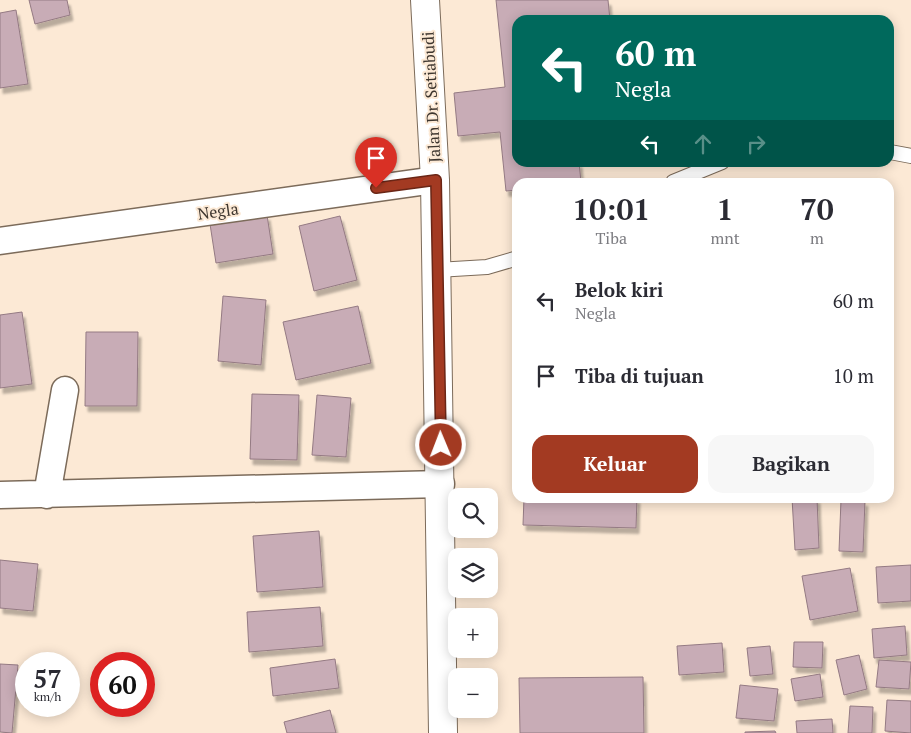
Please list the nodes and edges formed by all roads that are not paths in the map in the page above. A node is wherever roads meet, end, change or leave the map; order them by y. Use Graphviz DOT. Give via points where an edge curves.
graph roads {
  1 [pos="425,0"];
  2 [pos="894,153"];
  3 [pos="911,156"];
  4 [pos="710,167"];
  5 [pos="683,178"];
  6 [pos="436,180"];
  7 [pos="0,241"];
  8 [pos="512,260"];
  9 [pos="437,270"];
  10 [pos="65,390"];
  11 [pos="441,484"];
  12 [pos="0,495"];
  13 [pos="47,495"];
  14 [pos="443,733"];
  1 -- 6 [label="main road, Jalan Dr. Setiabudi"];
  2 -- 3 [label="lane"];
  4 -- 5 [label="lane"];
  6 -- 7 [label="street, Negla"];
  6 -- 9 [label="main road, Jalan Dr. Setiabudi"];
  8 -- 9 [label="lane" via="487,267"];
  9 -- 11 [label="main road, Jalan Dr. Setiabudi"];
  10 -- 13 [label="street"];
  11 -- 13 [label="street"];
  11 -- 14 [label="main road, Jalan Dr. Setiabudi"];
  12 -- 13 [label="street"];
}
